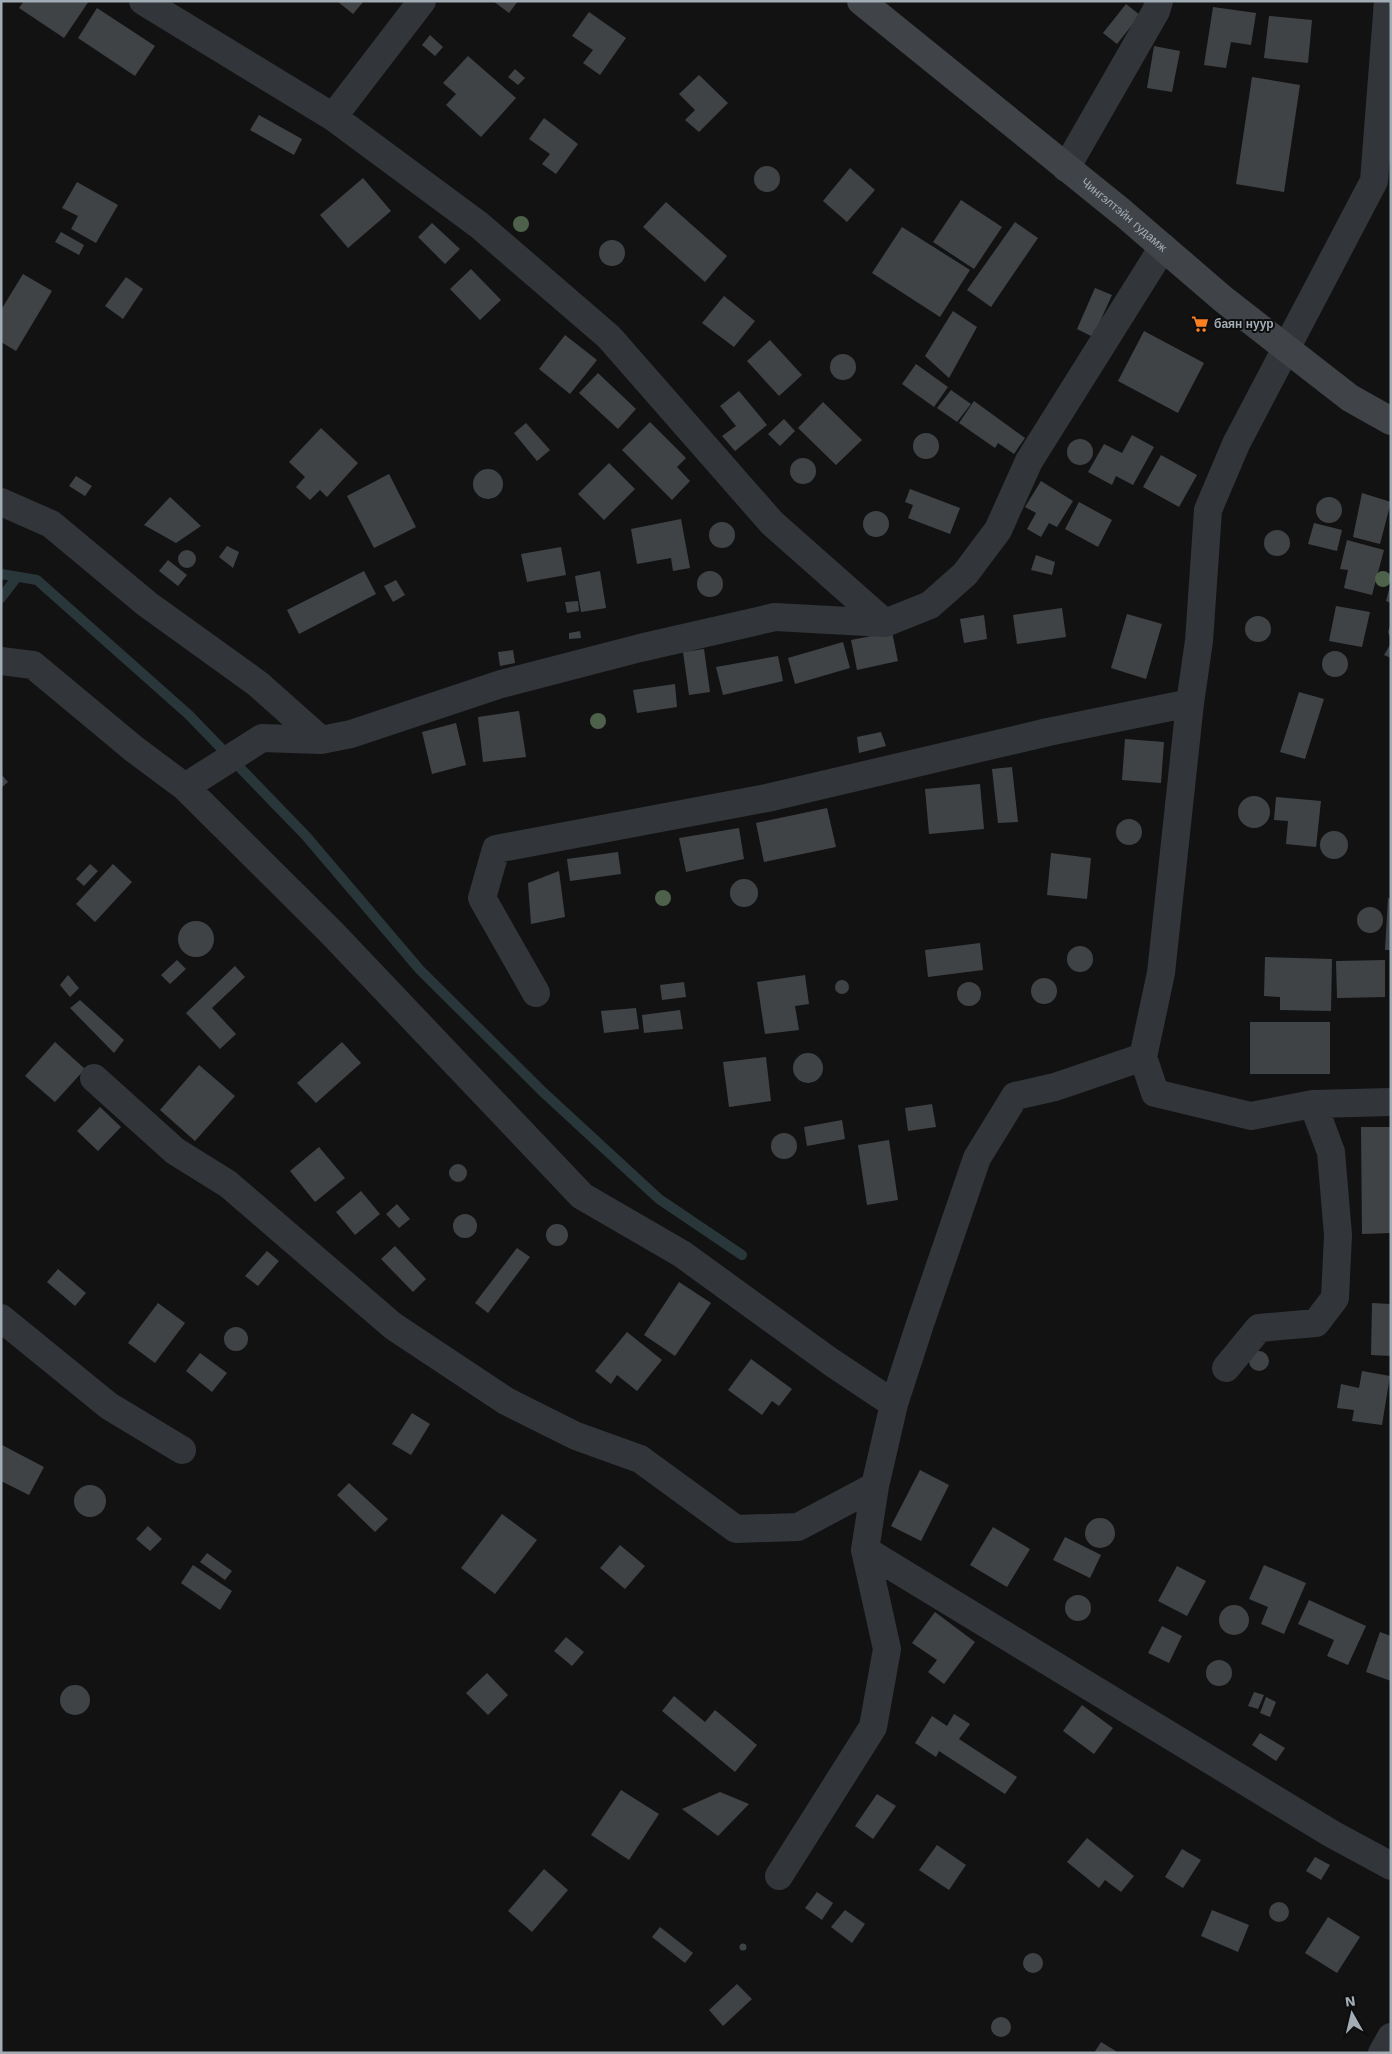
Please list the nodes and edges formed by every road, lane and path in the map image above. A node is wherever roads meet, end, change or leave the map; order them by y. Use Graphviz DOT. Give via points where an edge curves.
graph roads {
  1 [pos="144,1"];
  2 [pos="422,1"];
  3 [pos="861,1"];
  4 [pos="1159,1"];
  5 [pos="1388,1"];
  6 [pos="1388,53"];
  7 [pos="333,117"];
  8 [pos="1066,168"];
  9 [pos="1162,247"];
  10 [pos="1285,348"];
  11 [pos="1391,421"];
  12 [pos="1,502"];
  13 [pos="885,624"];
  14 [pos="1,661"];
  15 [pos="1190,703"];
  16 [pos="321,740"];
  17 [pos="185,787"];
  18 [pos="536,993"];
  19 [pos="1143,1057"];
  20 [pos="94,1078"];
  21 [pos="1391,1102"];
  22 [pos="1313,1104"];
  23 [pos="1,1318"];
  24 [pos="1226,1368"];
  25 [pos="894,1404"];
  26 [pos="182,1450"];
  27 [pos="875,1486"];
  28 [pos="864,1550"];
  29 [pos="1391,1866"];
  30 [pos="779,1876"];
  31 [pos="1391,2037"];
  32 [pos="1382,2053"];
  1 -- 7 [label="street"];
  2 -- 7 [label="street"];
  3 -- 8 [label="main road, Чингэлтэйн гудамж"];
  4 -- 8 [label="street"];
  5 -- 6 [label="street"];
  6 -- 10 [label="street" via="1374,181"];
  7 -- 13 [label="street" via="480,225 609,337 772,523"];
  8 -- 9 [label="main road, Чингэлтэйн гудамж"];
  9 -- 10 [label="main road, Чингэлтэйн гудамж"];
  9 -- 13 [label="street" via="1029,461 998,530 965,574 930,605"];
  10 -- 11 [label="main road, Чингэлтэйн гудамж" via="1350,398"];
  10 -- 15 [label="street" via="1236,444 1208,510 1199,641"];
  12 -- 16 [label="street" via="51,524 147,604 258,684"];
  13 -- 16 [label="street" via="775,617 501,684 351,734"];
  14 -- 17 [label="street" via="34,665"];
  15 -- 18 [label="street" via="1048,732 767,798 496,849 482,898"];
  15 -- 19 [label="street" via="1161,973"];
  16 -- 17 [label="street" via="262,738"];
  17 -- 25 [label="street" via="331,932 582,1196 682,1254"];
  19 -- 22 [label="street" via="1155,1093 1251,1116"];
  19 -- 25 [label="street" via="1055,1087 1014,1096 978,1158"];
  20 -- 27 [label="street" via="175,1152 228,1184 393,1326 506,1401 576,1436 640,1458 736,1529 798,1527"];
  21 -- 22 [label="street"];
  22 -- 24 [label="street" via="1331,1152 1338,1235 1335,1298 1316,1323 1259,1328"];
  23 -- 26 [label="street" via="109,1406"];
  25 -- 27 [label="street"];
  27 -- 28 [label="street"];
  28 -- 29 [label="street" via="1324,1829"];
  28 -- 30 [label="street" via="887,1649 873,1727"];
  31 -- 32 [label="street"];
}
